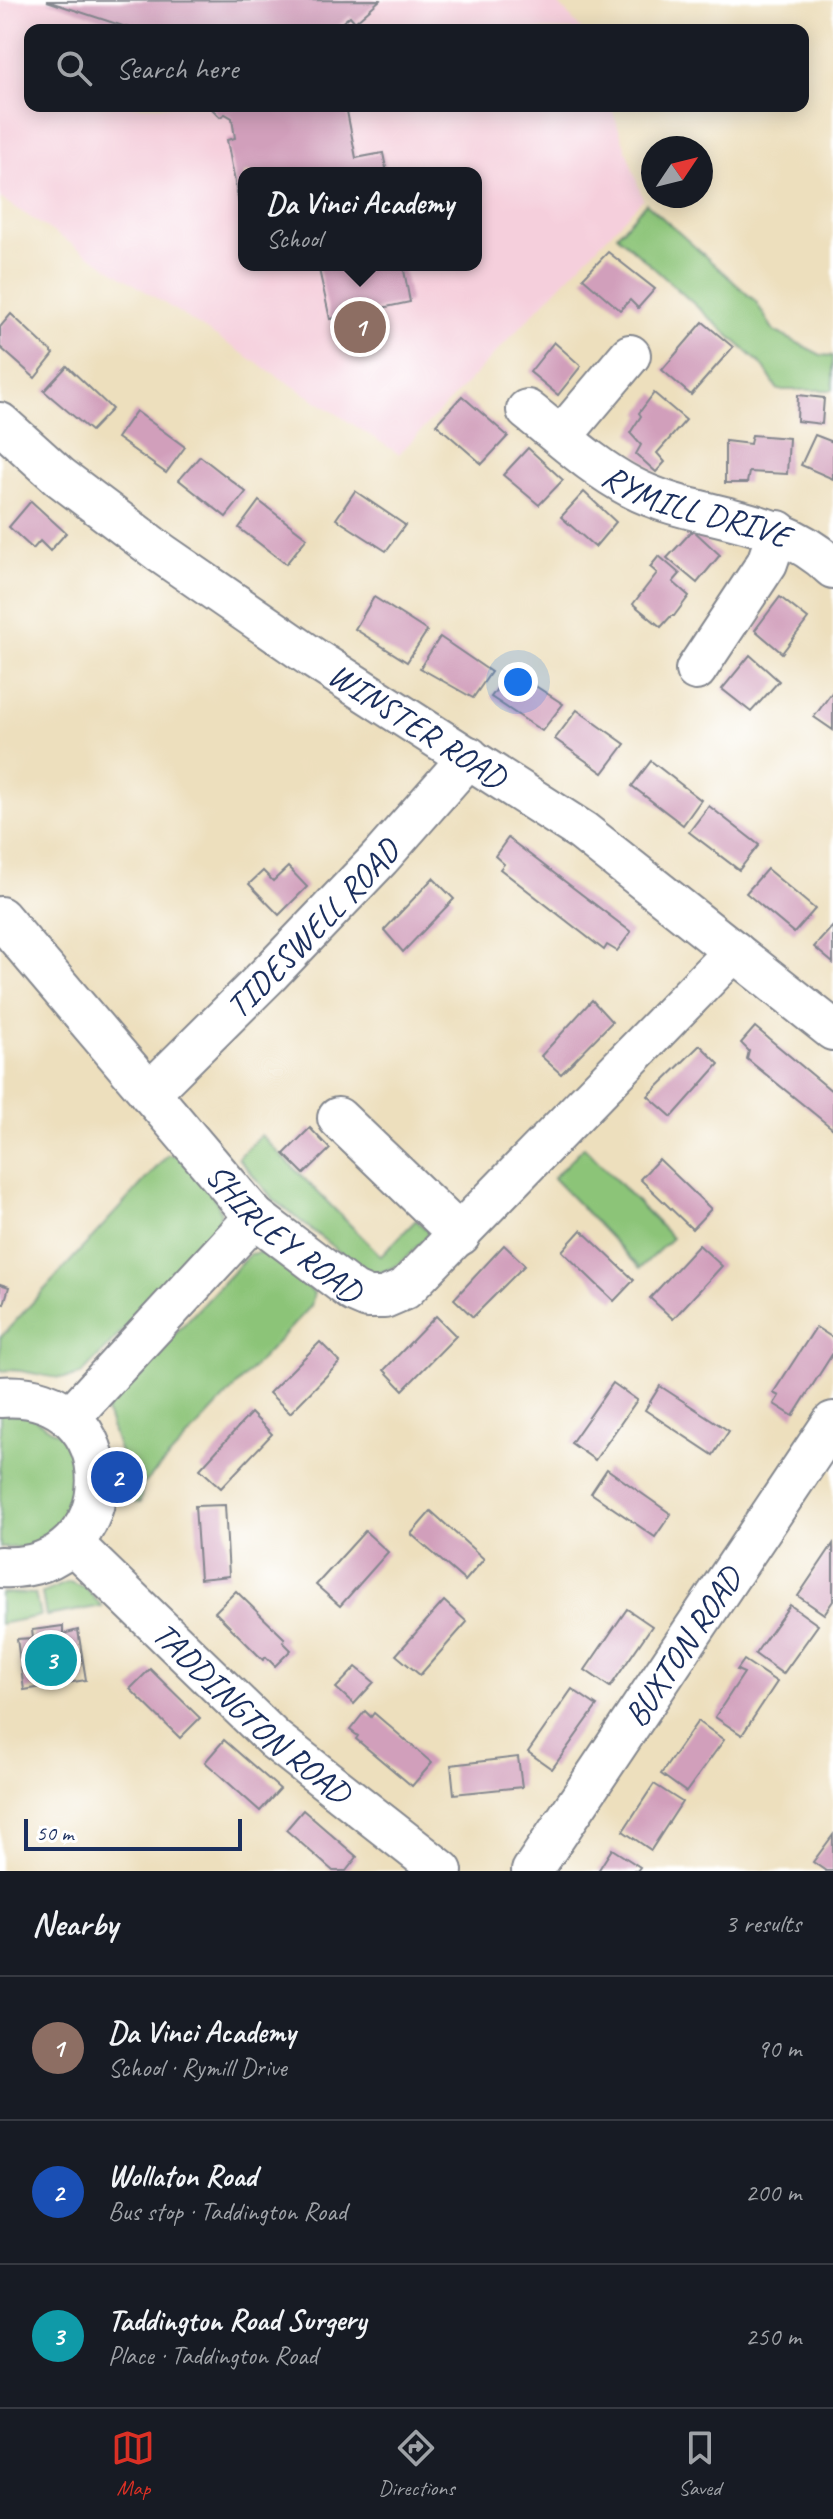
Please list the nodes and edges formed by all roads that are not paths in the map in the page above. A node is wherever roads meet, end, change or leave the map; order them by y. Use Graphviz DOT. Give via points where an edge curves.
graph roads {
  1 [pos="630,355"];
  2 [pos="527,410"];
  3 [pos="0,423"];
  4 [pos="561,437"];
  5 [pos="778,531"];
  6 [pos="828,555"];
  7 [pos="696,670"];
  8 [pos="469,757"];
  9 [pos="0,917"];
  10 [pos="734,951"];
  11 [pos="833,1030"];
  12 [pos="149,1093"];
  13 [pos="338,1118"];
  14 [pos="255,1217"];
  15 [pos="460,1235"];
  16 [pos="0,1397"];
  17 [pos="71,1416"];
  18 [pos="833,1422"];
  19 [pos="73,1544"];
  20 [pos="0,1567"];
  21 [pos="442,1871"];
  22 [pos="532,1871"];
  1 -- 4 [label="street, RYMILL DRIVE"];
  2 -- 4 [label="street, RYMILL DRIVE"];
  3 -- 8 [label="street, WINSTER ROAD" via="60,477 161,553"];
  4 -- 5 [label="street, RYMILL DRIVE" via="632,487"];
  5 -- 6 [label="street, RYMILL DRIVE"];
  5 -- 7 [label="street" via="767,563"];
  8 -- 10 [label="street, WINSTER ROAD" via="582,831"];
  8 -- 12 [label="street, TIDESWELL ROAD" via="289,954"];
  9 -- 12 [label="street, SHIRLEY ROAD"];
  10 -- 11 [label="street, WINSTER ROAD"];
  10 -- 15 [label="street, SHIRLEY ROAD"];
  12 -- 14 [label="street, SHIRLEY ROAD"];
  13 -- 15 [label="street"];
  14 -- 15 [label="street, SHIRLEY ROAD" via="330,1277 368,1298 405,1289"];
  14 -- 17 [label="street"];
  16 -- 17 [label="street" via="45,1401"];
  17 -- 19 [label="street" via="88,1443 97,1477 93,1509"];
  18 -- 22 [label="street, BUXTON ROAD"];
  19 -- 20 [label="street" via="46,1561"];
  19 -- 21 [label="street, TADDINGTON ROAD" via="275,1740"];
}
